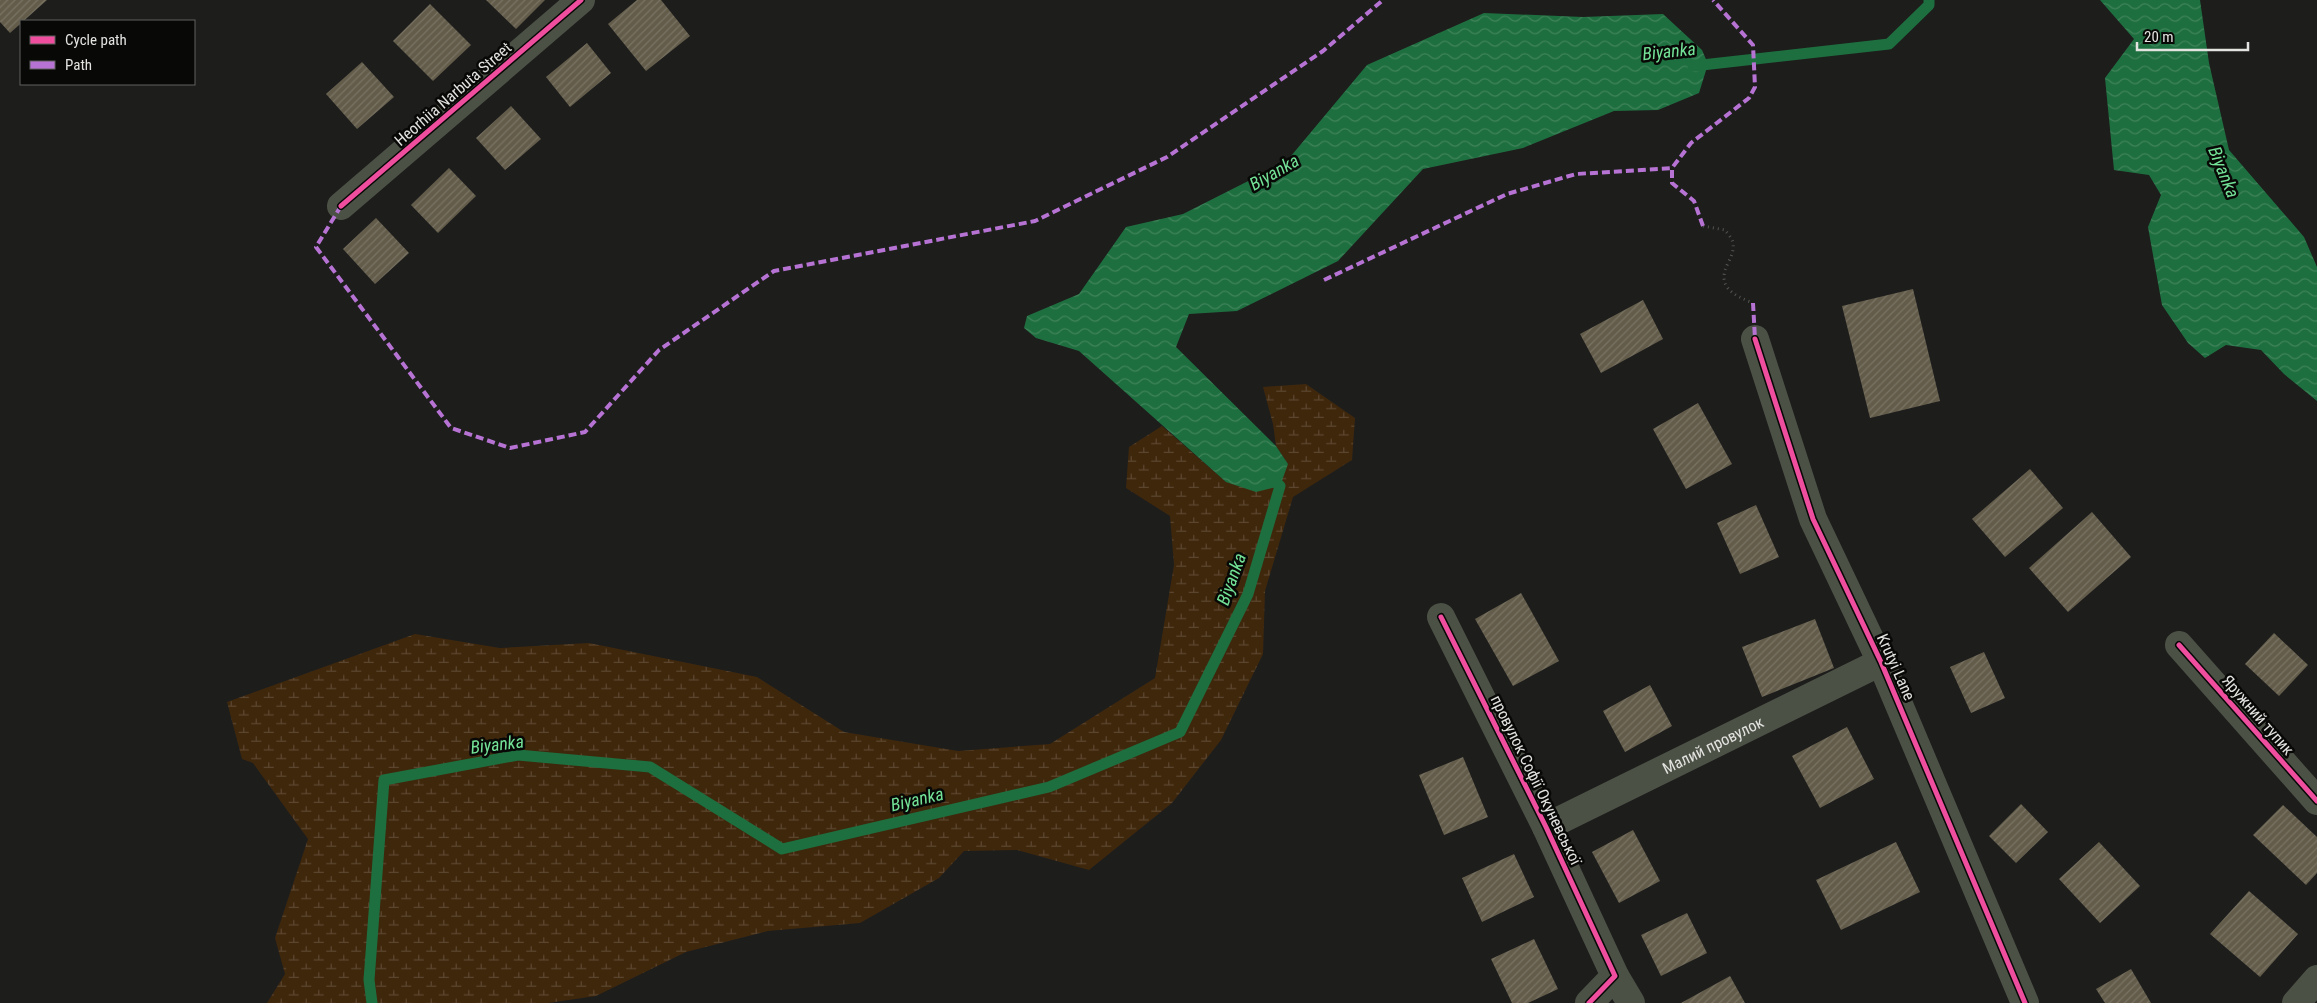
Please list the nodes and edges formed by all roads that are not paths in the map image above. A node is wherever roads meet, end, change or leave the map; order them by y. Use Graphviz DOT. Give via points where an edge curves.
graph roads {
  1 [pos="581,0"];
  2 [pos="341,206"];
  3 [pos="1755,339"];
  4 [pos="1441,617"];
  5 [pos="2179,645"];
  6 [pos="1881,662"];
  7 [pos="2317,801"];
  8 [pos="1546,827"];
  9 [pos="1615,976"];
  10 [pos="2317,978"];
  11 [pos="1589,1003"];
  12 [pos="1631,1003"];
  13 [pos="2025,1003"];
  14 [pos="2296,1003"];
  1 -- 2 [label="street, Heorhiia Narbuta Street"];
  3 -- 6 [label="street, Krutyi Lane" via="1813,519"];
  4 -- 8 [label="street, провулок Софії Окуневської"];
  5 -- 7 [label="street, Яружний тупик"];
  6 -- 8 [label="street, Малий провулок"];
  6 -- 13 [label="street, Krutyi Lane"];
  8 -- 9 [label="street, провулок Софії Окуневської"];
  9 -- 11 [label="street"];
  9 -- 12 [label="street, провулок Софії Окуневської"];
  10 -- 14 [label="street"];
}
